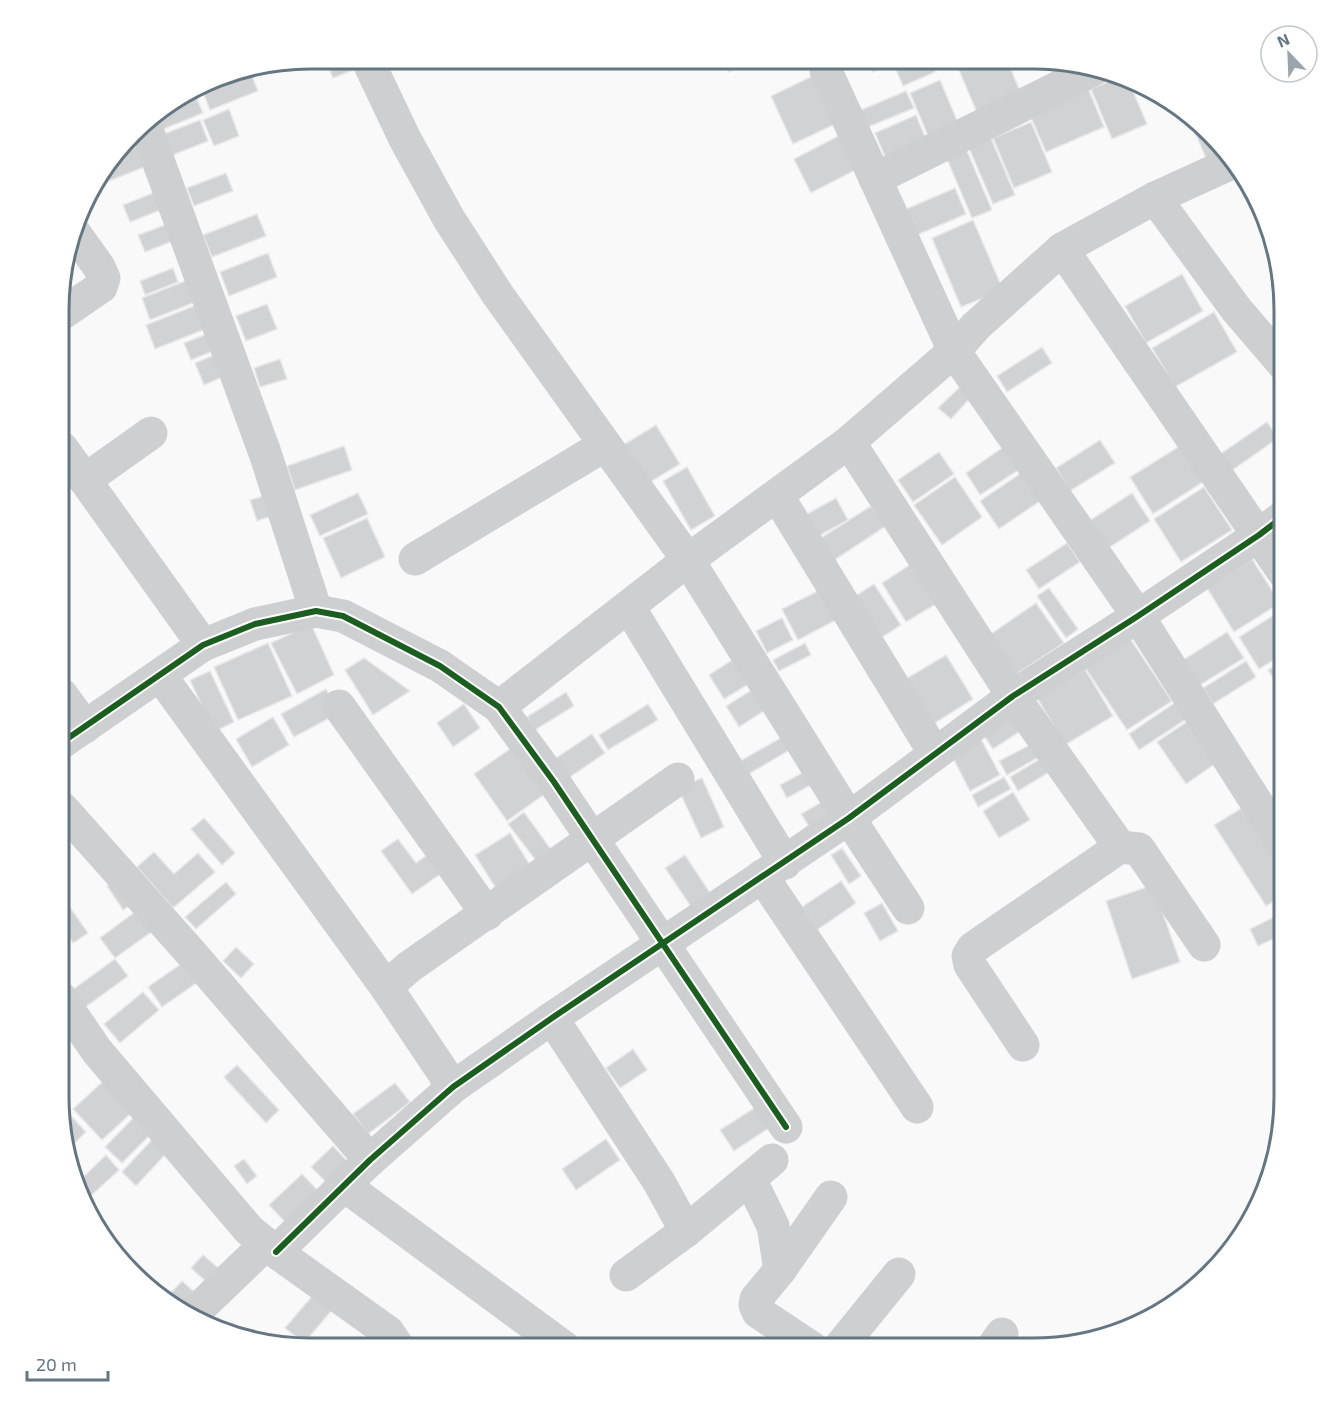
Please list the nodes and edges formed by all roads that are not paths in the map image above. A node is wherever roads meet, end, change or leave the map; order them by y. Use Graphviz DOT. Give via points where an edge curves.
graph roads {
  1 [pos="372,69"];
  2 [pos="826,69"];
  3 [pos="1084,75"];
  4 [pos="148,132"];
  5 [pos="1226,166"];
  6 [pos="875,179"];
  7 [pos="1155,198"];
  8 [pos="80,240"];
  9 [pos="1062,249"];
  10 [pos="69,309"];
  11 [pos="954,351"];
  12 [pos="1274,353"];
  13 [pos="151,433"];
  14 [pos="849,442"];
  15 [pos="605,445"];
  16 [pos="69,458"];
  17 [pos="85,480"];
  18 [pos="777,495"];
  19 [pos="1271,526"];
  20 [pos="415,559"];
  21 [pos="688,560"];
  22 [pos="629,607"];
  23 [pos="316,610"];
  24 [pos="1138,616"];
  25 [pos="203,645"];
  26 [pos="160,675"];
  27 [pos="1013,696"];
  28 [pos="339,706"];
  29 [pos="499,706"];
  30 [pos="73,735"];
  31 [pos="935,754"];
  32 [pos="678,778"];
  33 [pos="69,816"];
  34 [pos="849,818"];
  35 [pos="1274,830"];
  36 [pos="594,840"];
  37 [pos="1120,847"];
  38 [pos="773,869"];
  39 [pos="908,908"];
  40 [pos="487,914"];
  41 [pos="662,943"];
  42 [pos="1204,945"];
  43 [pos="386,987"];
  44 [pos="69,1009"];
  45 [pos="552,1018"];
  46 [pos="1023,1045"];
  47 [pos="453,1087"];
  48 [pos="917,1107"];
  49 [pos="786,1126"];
  50 [pos="370,1160"];
  51 [pos="345,1186"];
  52 [pos="831,1197"];
  53 [pos="686,1231"];
  54 [pos="271,1248"];
  55 [pos="780,1270"];
  56 [pos="899,1274"];
  57 [pos="626,1275"];
  58 [pos="198,1310"];
  59 [pos="392,1338"];
  60 [pos="551,1338"];
  61 [pos="797,1338"];
  62 [pos="847,1338"];
  1 -- 15 [label="street" via="449,219"];
  2 -- 6 [label="street"];
  3 -- 6 [label="street"];
  4 -- 23 [label="street" via="265,453"];
  5 -- 7 [label="street"];
  6 -- 11 [label="street"];
  7 -- 9 [label="street"];
  7 -- 12 [label="street" via="1236,309"];
  8 -- 10 [label="street" via="104,278 100,287"];
  9 -- 11 [label="street" via="976,326"];
  9 -- 19 [label="street"];
  11 -- 14 [label="street"];
  11 -- 24 [label="street"];
  13 -- 17 [label="street"];
  14 -- 18 [label="street"];
  14 -- 27 [label="street"];
  15 -- 20 [label="street"];
  15 -- 21 [label="street"];
  16 -- 17 [label="street"];
  17 -- 25 [label="street"];
  18 -- 21 [label="street"];
  18 -- 31 [label="street"];
  19 -- 24 [label="street"];
  21 -- 22 [label="street"];
  21 -- 34 [label="street"];
  22 -- 29 [label="street"];
  22 -- 38 [label="street"];
  23 -- 25 [label="street" via="255,624"];
  23 -- 29 [label="street" via="343,616 440,666"];
  24 -- 27 [label="street"];
  24 -- 35 [label="street"];
  25 -- 26 [label="street"];
  26 -- 30 [label="street"];
  26 -- 43 [label="street"];
  27 -- 31 [label="street"];
  27 -- 37 [label="street"];
  28 -- 40 [label="street"];
  29 -- 36 [label="street"];
  31 -- 34 [label="street"];
  32 -- 36 [label="street"];
  33 -- 50 [label="street"];
  34 -- 38 [label="street"];
  34 -- 39 [label="street"];
  36 -- 40 [label="street"];
  36 -- 41 [label="street"];
  37 -- 42 [label="street" via="1139,849"];
  37 -- 46 [label="street" via="973,948 968,956 970,965"];
  38 -- 41 [label="street"];
  38 -- 48 [label="street"];
  40 -- 43 [label="street"];
  41 -- 45 [label="street"];
  41 -- 49 [label="street"];
  43 -- 47 [label="street"];
  44 -- 54 [label="street" via="98,1051 249,1230"];
  45 -- 47 [label="street"];
  45 -- 53 [label="street" via="660,1182"];
  47 -- 50 [label="street"];
  50 -- 51 [label="street"];
  51 -- 54 [label="street"];
  51 -- 60 [label="street"];
  52 -- 55 [label="street"];
  53 -- 55 [label="street" via="761,1169"];
  53 -- 57 [label="street"];
  54 -- 58 [label="street"];
  54 -- 59 [label="street"];
  55 -- 61 [label="street" via="755,1305 758,1312"];
  56 -- 62 [label="street"];
}
